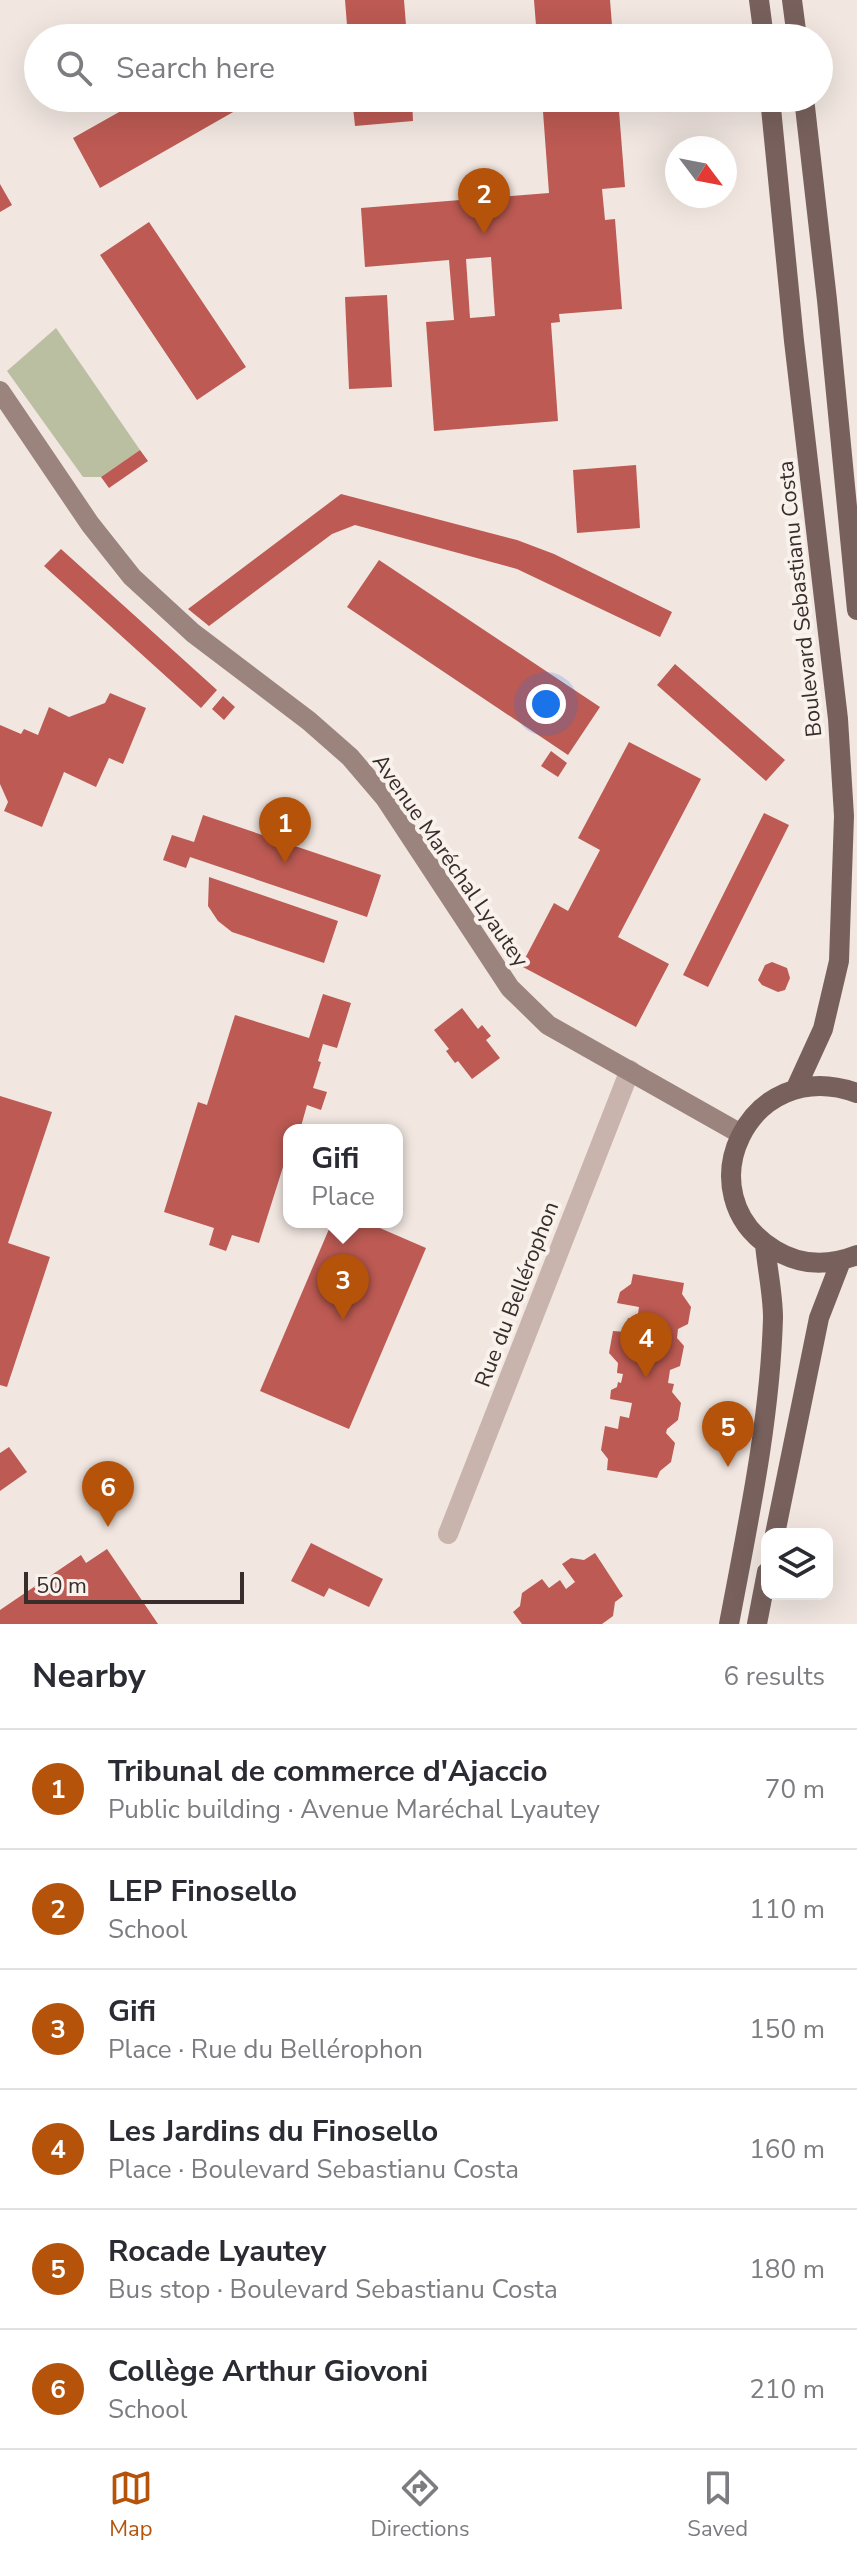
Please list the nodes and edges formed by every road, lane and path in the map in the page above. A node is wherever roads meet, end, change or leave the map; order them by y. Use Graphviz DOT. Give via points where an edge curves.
graph roads {
  1 [pos="759,0"];
  2 [pos="792,0"];
  3 [pos="762,24"];
  4 [pos="795,24"];
  5 [pos="771,112"];
  6 [pos="806,112"];
  7 [pos="0,391"];
  8 [pos="857,610"];
  9 [pos="630,1070"];
  10 [pos="796,1088"];
  11 [pos="857,1093"];
  12 [pos="741,1134"];
  13 [pos="765,1244"];
  14 [pos="849,1258"];
  15 [pos="776,1528"];
  16 [pos="448,1534"];
  17 [pos="729,1624"];
  1 -- 3 [label="main road"];
  2 -- 4 [label="main road"];
  5 -- 10 [label="main road, Boulevard Sebastianu Costa" via="844,816 839,961 823,1029"];
  6 -- 8 [label="main road"];
  7 -- 9 [label="street, Avenue Maréchal Lyautey" via="132,577 193,633 350,757 385,798 510,988 548,1025"];
  9 -- 12 [label="street, Avenue Maréchal Lyautey"];
  9 -- 16 [label="street, Rue du Bellérophon"];
  10 -- 11 [label="main road" via="819,1084"];
  10 -- 12 [label="main road" via="764,1105"];
  12 -- 13 [label="main road" via="733,1157 737,1205"];
  13 -- 14 [label="main road" via="788,1258 814,1264"];
  13 -- 17 [label="main road" via="773,1315 767,1389"];
  14 -- 15 [label="main road" via="819,1318"];
}
